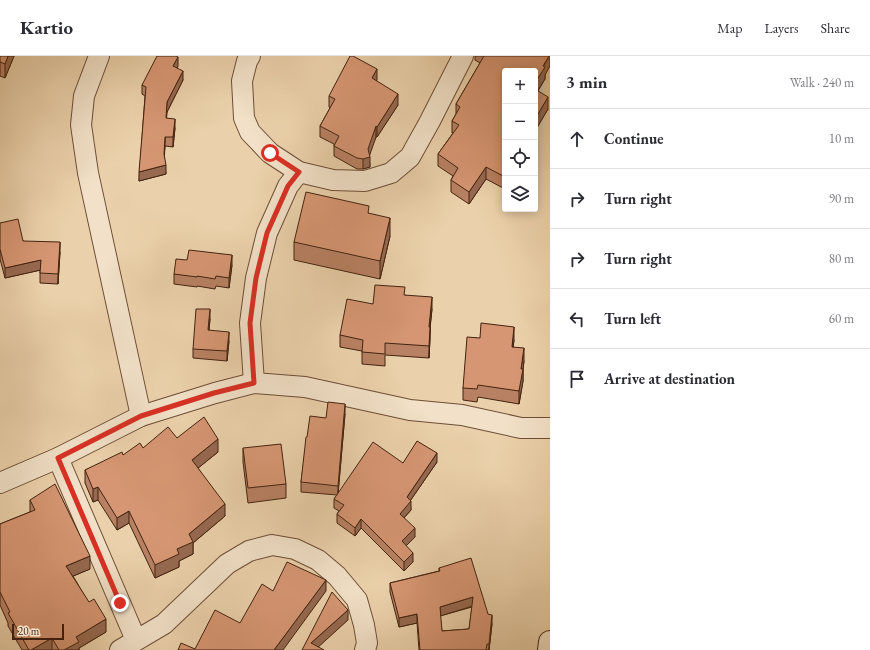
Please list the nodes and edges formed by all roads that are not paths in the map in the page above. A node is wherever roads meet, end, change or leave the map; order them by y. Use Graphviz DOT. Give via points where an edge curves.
graph roads {
  1 [pos="99,56"];
  2 [pos="250,56"];
  3 [pos="463,56"];
  4 [pos="299,172"];
  5 [pos="254,383"];
  6 [pos="141,416"];
  7 [pos="550,428"];
  8 [pos="58,458"];
  9 [pos="0,483"];
  10 [pos="550,642"];
  11 [pos="128,645"];
  12 [pos="365,650"];
  13 [pos="549,650"];
  1 -- 6 [label="street" via="84,96 81,125 88,173"];
  2 -- 4 [label="street" via="242,81 244,118 250,132 270,153"];
  3 -- 4 [label="street" via="410,157 391,173 365,181 333,180"];
  4 -- 5 [label="street" via="288,186 267,233 256,278 250,323"];
  5 -- 6 [label="street"];
  5 -- 7 [label="street" via="305,387 410,410 462,415 521,428"];
  6 -- 8 [label="street"];
  8 -- 9 [label="street"];
  8 -- 11 [label="street"];
  10 -- 13 [label="street"];
  11 -- 12 [label="street" via="164,624 227,564 249,551 272,545 295,548 318,560 337,576 357,600 367,643"];
}
